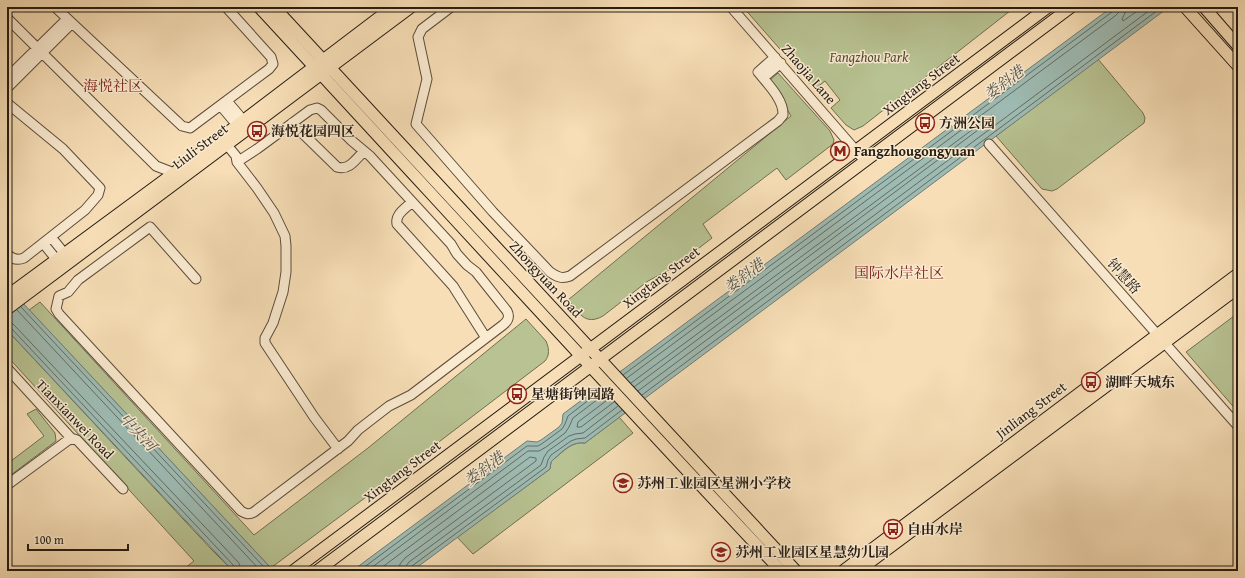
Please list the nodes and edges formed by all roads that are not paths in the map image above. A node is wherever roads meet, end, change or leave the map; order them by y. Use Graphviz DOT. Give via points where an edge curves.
graph roads {
  1 [pos="55,7"];
  2 [pos="226,7"];
  3 [pos="259,7"];
  4 [pos="274,7"];
  5 [pos="393,7"];
  6 [pos="411,7"];
  7 [pos="450,7"];
  8 [pos="731,7"];
  9 [pos="1048,7"];
  10 [pos="1071,7"];
  11 [pos="1185,7"];
  12 [pos="1204,7"];
  13 [pos="7,18"];
  14 [pos="70,21"];
  15 [pos="1238,46"];
  16 [pos="40,51"];
  17 [pos="778,60"];
  18 [pos="1238,66"];
  19 [pos="322,67"];
  20 [pos="7,78"];
  21 [pos="7,88"];
  22 [pos="7,103"];
  23 [pos="224,103"];
  24 [pos="240,123"];
  25 [pos="292,123"];
  26 [pos="989,144"];
  27 [pos="225,147"];
  28 [pos="857,150"];
  29 [pos="364,151"];
  30 [pos="865,161"];
  31 [pos="237,162"];
  32 [pos="156,166"];
  33 [pos="178,176"];
  34 [pos="163,186"];
  35 [pos="412,202"];
  36 [pos="47,240"];
  37 [pos="7,254"];
  38 [pos="60,256"];
  39 [pos="1238,274"];
  40 [pos="196,278"];
  41 [pos="1238,288"];
  42 [pos="13,296"];
  43 [pos="7,309"];
  44 [pos="486,338"];
  45 [pos="1161,338"];
  46 [pos="590,349"];
  47 [pos="580,356"];
  48 [pos="600,359"];
  49 [pos="590,367"];
  50 [pos="7,368"];
  51 [pos="1238,426"];
  52 [pos="71,438"];
  53 [pos="338,449"];
  54 [pos="7,485"];
  55 [pos="123,489"];
  56 [pos="293,571"];
  57 [pos="317,571"];
  58 [pos="780,571"];
  59 [pos="796,571"];
  60 [pos="843,571"];
  61 [pos="858,571"];
  1 -- 14 [label="street"];
  2 -- 23 [label="street" via="273,60 269,69"];
  3 -- 19 [label="main road, Zhongyuan Road"];
  4 -- 19 [label="main road, Zhongyuan Road"];
  5 -- 19 [label="main road, Liuli Street"];
  6 -- 19 [label="main road, Liuli Street"];
  7 -- 17 [label="street" via="422,29 418,37 427,79 416,124 550,272 566,278 778,121 783,115 782,107 761,75"];
  8 -- 17 [label="street, Zhaojia Lane"];
  9 -- 28 [label="main road, Xingtang Street"];
  10 -- 30 [label="main road, Xingtang Street"];
  11 -- 18 [label="main road"];
  12 -- 15 [label="main road"];
  13 -- 16 [label="street"];
  14 -- 16 [label="street"];
  14 -- 23 [label="street" via="182,126 194,126"];
  16 -- 20 [label="street"];
  16 -- 21 [label="street"];
  16 -- 32 [label="street"];
  17 -- 28 [label="street, Zhaojia Lane"];
  19 -- 24 [label="main road, Liuli Street"];
  19 -- 27 [label="main road, Liuli Street"];
  19 -- 46 [label="main road, Zhongyuan Road" via="360,102"];
  19 -- 47 [label="main road, Zhongyuan Road"];
  22 -- 36 [label="street" via="63,149 100,188 93,202"];
  23 -- 24 [label="street"];
  24 -- 33 [label="main road, Liuli Street"];
  25 -- 29 [label="street" via="317,108"];
  25 -- 29 [label="street" via="337,167 348,166"];
  25 -- 31 [label="street"];
  26 -- 45 [label="street, 钟慧路"];
  27 -- 31 [label="street" via="231,160"];
  27 -- 33 [label="main road, Liuli Street"];
  28 -- 30 [label="street, Zhaojia Lane"];
  28 -- 46 [label="main road, Xingtang Street"];
  29 -- 35 [label="street"];
  30 -- 48 [label="main road, Xingtang Street"];
  31 -- 53 [label="street" via="270,207 285,236 284,292 265,343"];
  32 -- 33 [label="street"];
  32 -- 34 [label="street"];
  33 -- 34 [label="main road, Liuli Street"];
  34 -- 38 [label="main road, Liuli Street"];
  34 -- 42 [label="main road, Liuli Street"];
  35 -- 44 [label="street" via="397,218 398,224 452,286"];
  35 -- 44 [label="street" via="476,272 507,311 509,317 506,323"];
  36 -- 37 [label="street" via="19,260"];
  36 -- 38 [label="street"];
  38 -- 42 [label="main road, Liuli Street"];
  39 -- 45 [label="main road, Jinliang Street"];
  40 -- 53 [label="street" via="150,227 78,280 70,290 58,296 56,309 245,514 254,512"];
  41 -- 45 [label="main road, Jinliang Street"];
  42 -- 43 [label="main road, Liuli Street"];
  44 -- 53 [label="street" via="411,395 389,406"];
  45 -- 51 [label="street, 钟慧路"];
  45 -- 60 [label="main road, Jinliang Street"];
  45 -- 61 [label="main road, Jinliang Street"];
  46 -- 47 [label="main road, Xingtang Street"];
  46 -- 48 [label="main road, Zhongyuan Road"];
  47 -- 49 [label="main road, Zhongyuan Road"];
  47 -- 56 [label="main road, Xingtang Street"];
  48 -- 49 [label="main road, Xingtang Street"];
  48 -- 59 [label="main road, Zhongyuan Road"];
  49 -- 57 [label="main road, Xingtang Street"];
  49 -- 58 [label="main road, Zhongyuan Road"];
  50 -- 52 [label="street, Tianxianwei Road"];
  52 -- 54 [label="street"];
  52 -- 55 [label="street, Tianxianwei Road" via="76,440"];
}
